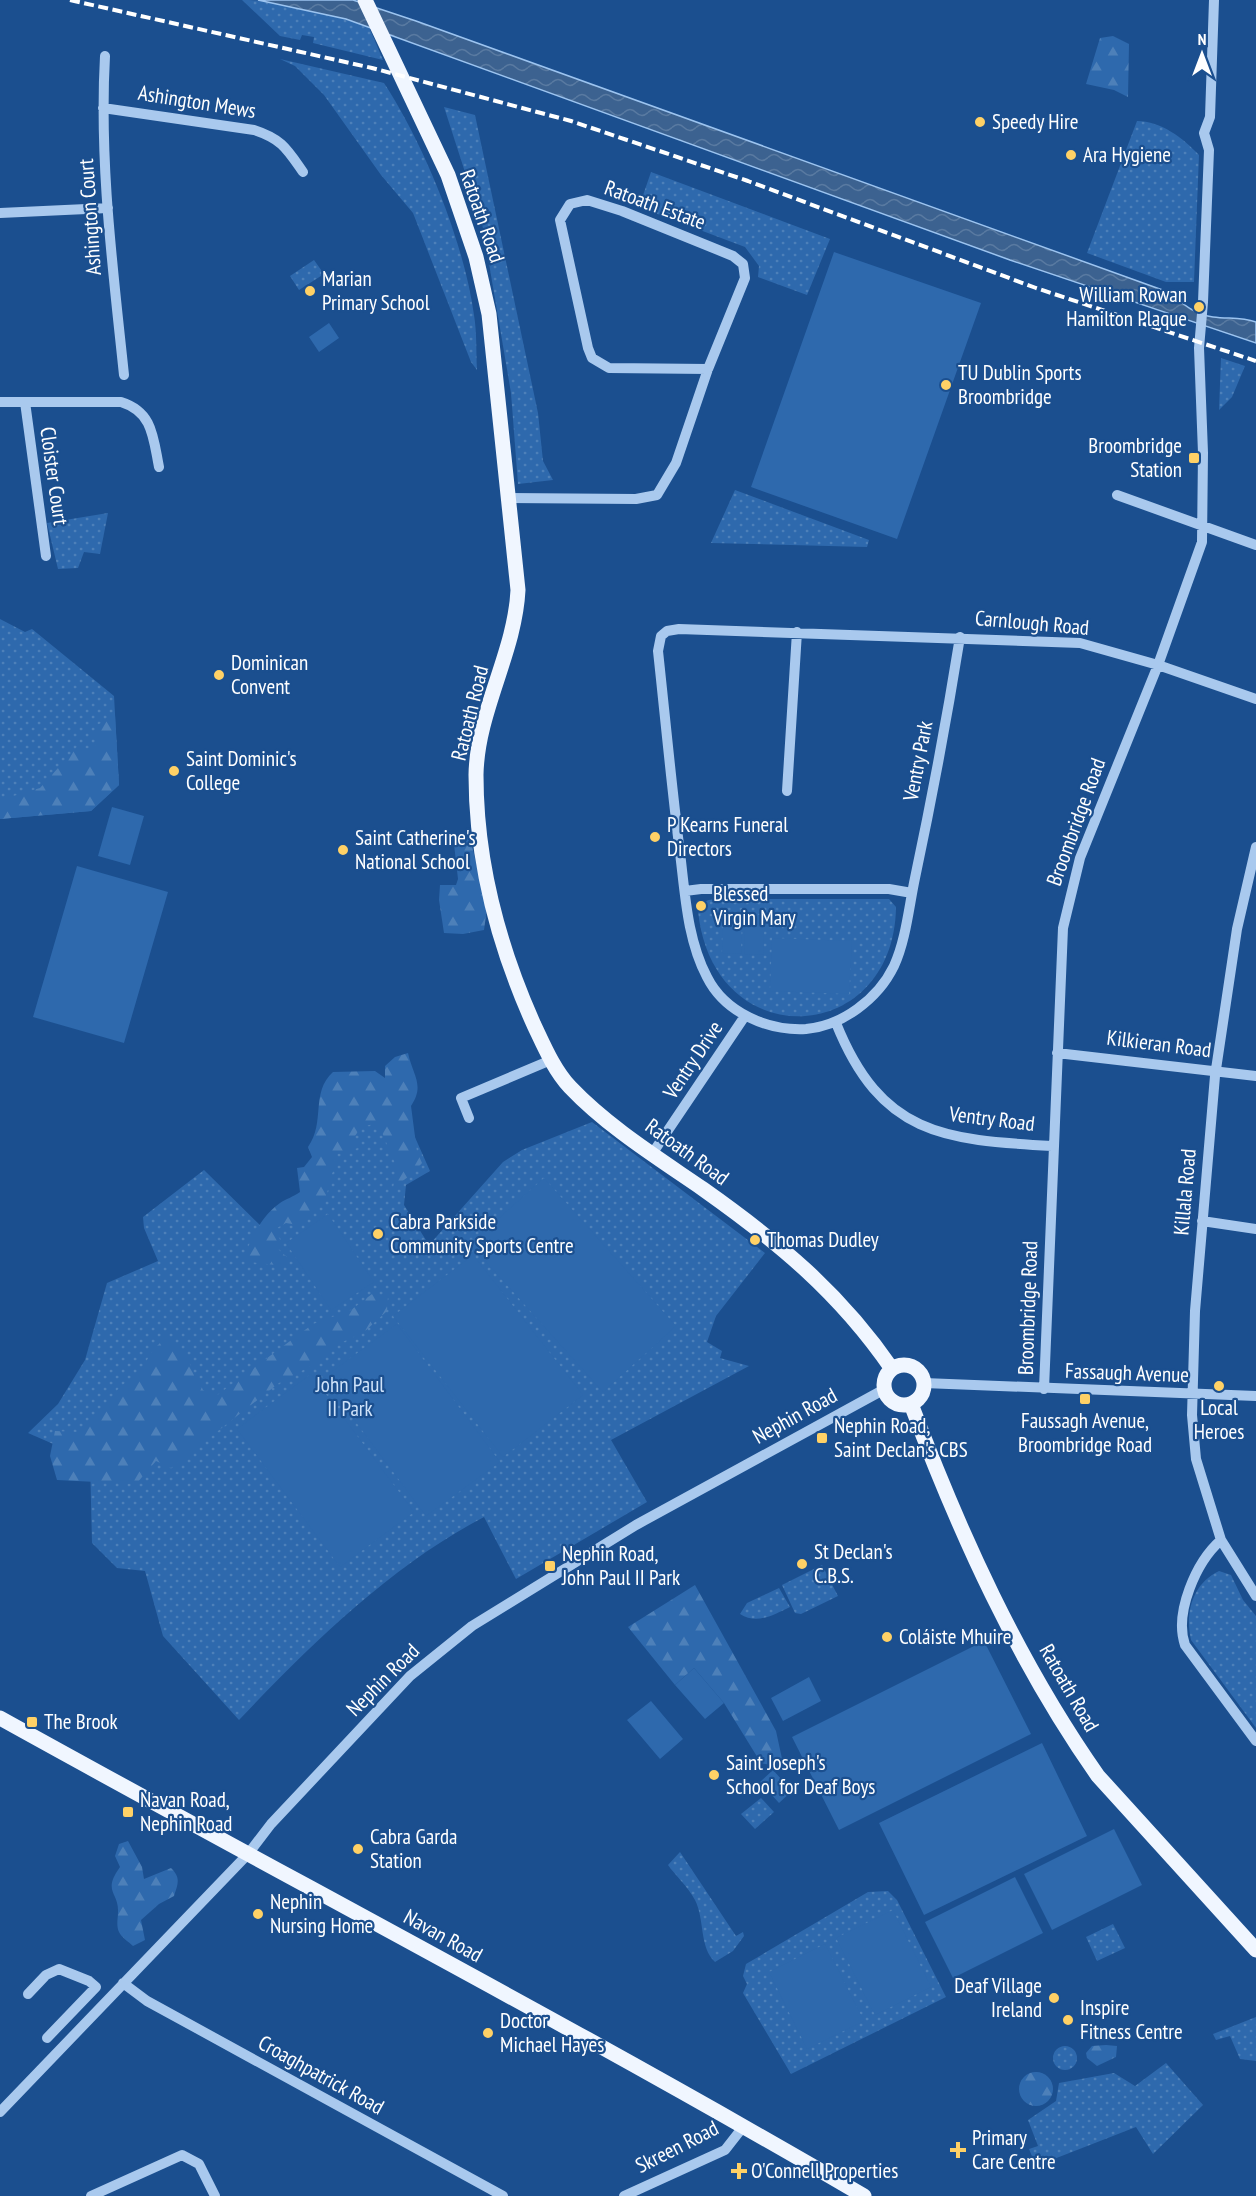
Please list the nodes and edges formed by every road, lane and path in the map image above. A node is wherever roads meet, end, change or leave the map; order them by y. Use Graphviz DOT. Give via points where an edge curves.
graph roads {
  1 [pos="365,0"];
  2 [pos="1214,0"];
  3 [pos="105,56"];
  4 [pos="103,108"];
  5 [pos="303,172"];
  6 [pos="108,208"];
  7 [pos="0,213"];
  8 [pos="708,369"];
  9 [pos="124,375"];
  10 [pos="0,402"];
  11 [pos="26,402"];
  12 [pos="159,466"];
  13 [pos="1117,495"];
  14 [pos="508,498"];
  15 [pos="1204,528"];
  16 [pos="1256,545"];
  17 [pos="46,556"];
  18 [pos="797,632"];
  19 [pos="661,636"];
  20 [pos="960,637"];
  21 [pos="1158,665"];
  22 [pos="1256,699"];
  23 [pos="787,791"];
  24 [pos="1256,847"];
  25 [pos="685,891"];
  26 [pos="912,893"];
  27 [pos="745,1016"];
  28 [pos="836,1023"];
  29 [pos="1057,1053"];
  30 [pos="551,1060"];
  31 [pos="1216,1070"];
  32 [pos="1256,1076"];
  33 [pos="469,1118"];
  34 [pos="1052,1146"];
  35 [pos="652,1154"];
  36 [pos="1202,1221"];
  37 [pos="1256,1229"];
  38 [pos="892,1369"];
  39 [pos="924,1383"];
  40 [pos="1044,1389"];
  41 [pos="884,1390"];
  42 [pos="1193,1395"];
  43 [pos="1256,1396"];
  44 [pos="911,1404"];
  45 [pos="1221,1540"];
  46 [pos="1256,1596"];
  47 [pos="0,1718"];
  48 [pos="1256,1741"];
  49 [pos="248,1854"];
  50 [pos="1256,1950"];
  51 [pos="123,1983"];
  52 [pos="28,1994"];
  53 [pos="65,2044"];
  54 [pos="0,2112"];
  55 [pos="743,2127"];
  56 [pos="91,2196"];
  57 [pos="215,2196"];
  58 [pos="502,2196"];
  59 [pos="624,2196"];
  60 [pos="864,2196"];
  1 -- 14 [label="main road, Ratoath Road" via="457,198 486,296"];
  2 -- 15 [label="street, Broombridge Road" via="1210,117 1204,133 1209,150 1199,351"];
  3 -- 4 [label="street, Ashington Court"];
  4 -- 5 [label="street, Ashington Mews" via="254,130 284,144"];
  4 -- 6 [label="street, Ashington Court"];
  6 -- 7 [label="street"];
  6 -- 9 [label="street, Ashington Court"];
  8 -- 8 [label="street, Ratoath Estate" via="745,278 743,264 733,255 622,211 586,200 570,204 560,220 592,358 609,368"];
  8 -- 14 [label="street, Ratoath Estate" via="676,463 657,495 636,499"];
  10 -- 11 [label="street"];
  11 -- 12 [label="street" via="122,402 136,406 147,417"];
  11 -- 17 [label="street, Cloister Court"];
  13 -- 15 [label="street"];
  14 -- 30 [label="main road, Ratoath Road" via="516,555 517,611 480,746 477,797 487,875 502,943"];
  15 -- 16 [label="street"];
  15 -- 21 [label="street, Broombridge Road"];
  18 -- 19 [label="street, Carnlough Road" via="679,629"];
  18 -- 20 [label="street, Carnlough Road"];
  18 -- 23 [label="street"];
  19 -- 25 [label="street, Ventry Park" via="660,674"];
  20 -- 21 [label="street, Carnlough Road" via="1080,643"];
  20 -- 26 [label="street, Ventry Park"];
  21 -- 22 [label="street, Carnlough Road"];
  21 -- 29 [label="street, Broombridge Road" via="1080,858 1069,898 1062,928"];
  24 -- 31 [label="street, Killala Road" via="1237,929"];
  25 -- 26 [label="street"];
  25 -- 27 [label="street, Ventry Park" via="692,932 707,978"];
  26 -- 28 [label="street, Ventry Park" via="894,966 864,1004"];
  27 -- 28 [label="street, Ventry Park" via="792,1029"];
  27 -- 35 [label="street, Ventry Drive"];
  28 -- 34 [label="street, Ventry Road" via="869,1084 884,1103 902,1115 939,1133 963,1138"];
  29 -- 31 [label="street, Kilkieran Road"];
  29 -- 34 [label="street, Broombridge Road"];
  30 -- 33 [label="street" via="461,1098"];
  30 -- 35 [label="main road, Ratoath Road" via="576,1092"];
  31 -- 32 [label="street, Kilkieran Road"];
  31 -- 36 [label="street, Killala Road"];
  34 -- 40 [label="street, Broombridge Road"];
  35 -- 38 [label="main road, Ratoath Road" via="806,1268 853,1316"];
  36 -- 37 [label="street"];
  36 -- 42 [label="street, Killala Road"];
  38 -- 39 [label="main road" via="912,1366"];
  38 -- 41 [label="main road" via="885,1377"];
  39 -- 40 [label="street, Fassaugh Avenue"];
  39 -- 44 [label="main road" via="921,1397"];
  40 -- 42 [label="street, Fassaugh Avenue"];
  41 -- 44 [label="main road" via="897,1405"];
  41 -- 49 [label="street, Nephin Road" via="606,1542 472,1626 410,1676 271,1824"];
  42 -- 43 [label="street, Fassaugh Avenue"];
  42 -- 45 [label="street, Killala Road" via="1197,1460"];
  44 -- 50 [label="main road, Ratoath Road" via="959,1528 1064,1725 1098,1776"];
  45 -- 46 [label="street, Killala Road"];
  45 -- 48 [label="street" via="1208,1552 1197,1572 1180,1621 1181,1633 1185,1645"];
  47 -- 49 [label="main road, Navan Road"];
  49 -- 51 [label="street, Nephin Road"];
  49 -- 55 [label="main road, Navan Road"];
  51 -- 53 [label="street, Nephin Road"];
  51 -- 58 [label="street, Croaghpatrick Road" via="147,2001"];
  52 -- 53 [label="street" via="46,1975 59,1969 96,1987 50,2035"];
  53 -- 54 [label="street, Nephin Road"];
  55 -- 59 [label="street, Skreen Road" via="725,2150"];
  55 -- 60 [label="main road, Navan Road"];
  56 -- 57 [label="street" via="182,2155 199,2164"];
}
